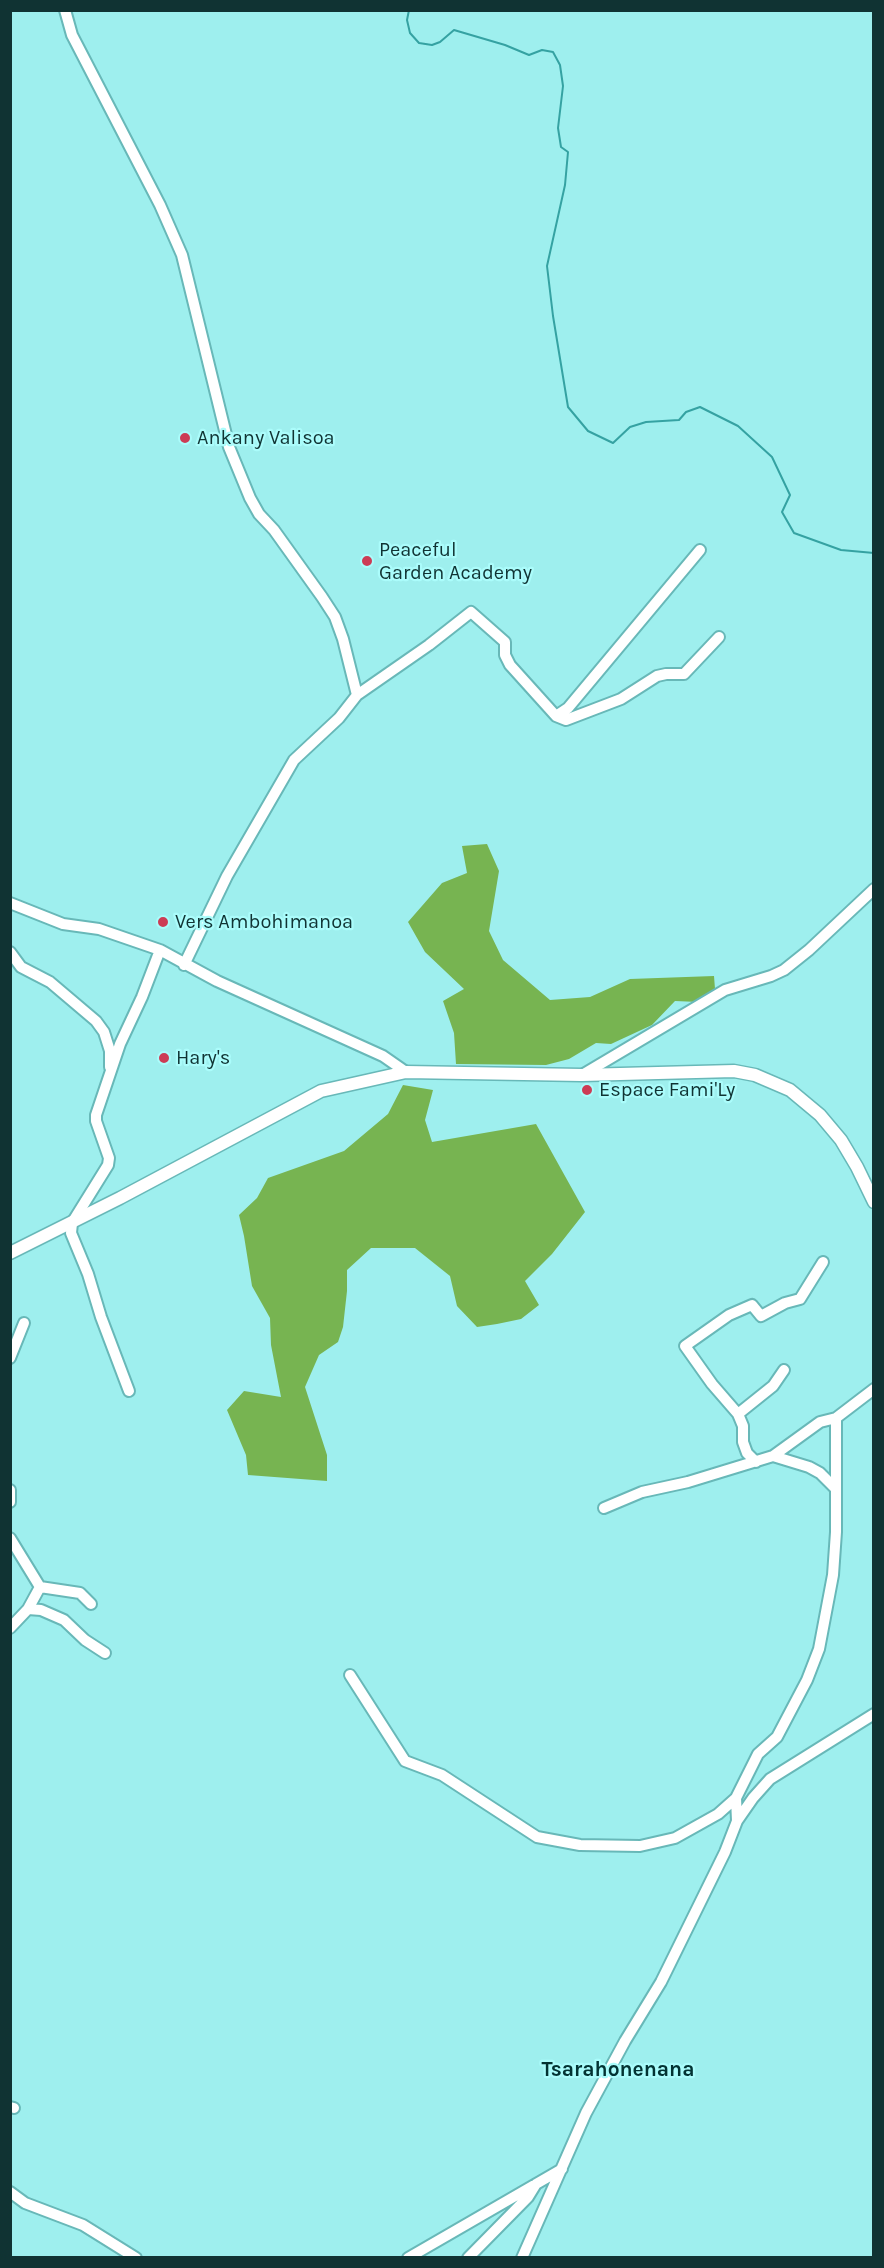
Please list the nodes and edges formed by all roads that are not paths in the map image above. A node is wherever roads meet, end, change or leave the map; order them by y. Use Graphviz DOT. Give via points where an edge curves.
graph roads {
  1 [pos="65,10"];
  2 [pos="700,550"];
  3 [pos="719,637"];
  4 [pos="357,694"];
  5 [pos="556,716"];
  6 [pos="873,889"];
  7 [pos="10,903"];
  8 [pos="160,950"];
  9 [pos="10,952"];
  10 [pos="184,964"];
  11 [pos="406,1072"];
  12 [pos="111,1073"];
  13 [pos="582,1076"];
  14 [pos="873,1202"];
  15 [pos="72,1223"];
  16 [pos="10,1253"];
  17 [pos="823,1262"];
  18 [pos="24,1323"];
  19 [pos="10,1358"];
  20 [pos="784,1370"];
  21 [pos="873,1389"];
  22 [pos="129,1391"];
  23 [pos="738,1414"];
  24 [pos="836,1418"];
  25 [pos="773,1456"];
  26 [pos="756,1462"];
  27 [pos="836,1488"];
  28 [pos="10,1490"];
  29 [pos="10,1502"];
  30 [pos="604,1508"];
  31 [pos="10,1538"];
  32 [pos="40,1587"];
  33 [pos="92,1604"];
  34 [pos="27,1609"];
  35 [pos="10,1628"];
  36 [pos="105,1653"];
  37 [pos="350,1675"];
  38 [pos="873,1714"];
  39 [pos="735,1798"];
  40 [pos="737,1821"];
  41 [pos="562,2169"];
  42 [pos="536,2184"];
  43 [pos="10,2193"];
  44 [pos="136,2258"];
  45 [pos="408,2258"];
  46 [pos="468,2258"];
  47 [pos="522,2258"];
  1 -- 4 [label="street" via="72,35 182,255 229,447 250,498 335,617"];
  2 -- 5 [label="street" via="568,708"];
  3 -- 5 [label="street" via="684,674 657,676 621,699 586,714 566,720"];
  4 -- 5 [label="street" via="471,612 505,642 510,665"];
  4 -- 10 [label="street" via="339,718 294,760 227,876"];
  6 -- 13 [label="street" via="784,970 725,990"];
  7 -- 8 [label="street" via="63,924 99,929"];
  8 -- 10 [label="street"];
  8 -- 12 [label="street"];
  9 -- 12 [label="street" via="21,967 50,982 96,1021 110,1051"];
  10 -- 11 [label="street" via="384,1056"];
  11 -- 13 [label="main road"];
  11 -- 15 [label="main road" via="321,1091"];
  12 -- 15 [label="street" via="96,1115 108,1166"];
  13 -- 14 [label="main road" via="734,1071 772,1081 799,1096 834,1131"];
  15 -- 16 [label="main road"];
  15 -- 22 [label="street" via="71,1233"];
  17 -- 23 [label="street" via="800,1299 761,1316 752,1305 729,1315 685,1346"];
  18 -- 19 [label="street"];
  20 -- 23 [label="street" via="773,1386"];
  21 -- 24 [label="street"];
  23 -- 26 [label="street" via="747,1454"];
  24 -- 25 [label="street" via="820,1422"];
  24 -- 27 [label="street"];
  25 -- 26 [label="street"];
  25 -- 27 [label="street" via="809,1467"];
  26 -- 30 [label="street" via="642,1492"];
  27 -- 39 [label="street" via="833,1575 819,1649 777,1737 758,1754"];
  28 -- 29 [label="street"];
  31 -- 32 [label="street"];
  32 -- 33 [label="street" via="80,1593"];
  32 -- 34 [label="street"];
  34 -- 35 [label="street"];
  34 -- 36 [label="street" via="64,1620"];
  37 -- 39 [label="street" via="405,1761 442,1775 537,1837 580,1845 640,1846 675,1838 718,1814"];
  38 -- 40 [label="street" via="770,1779"];
  39 -- 40 [label="street"];
  40 -- 41 [label="street" via="661,1982 592,2103"];
  41 -- 42 [label="street"];
  41 -- 47 [label="street"];
  42 -- 45 [label="street"];
  42 -- 46 [label="street"];
  43 -- 44 [label="street" via="25,2203 83,2224"];
}
